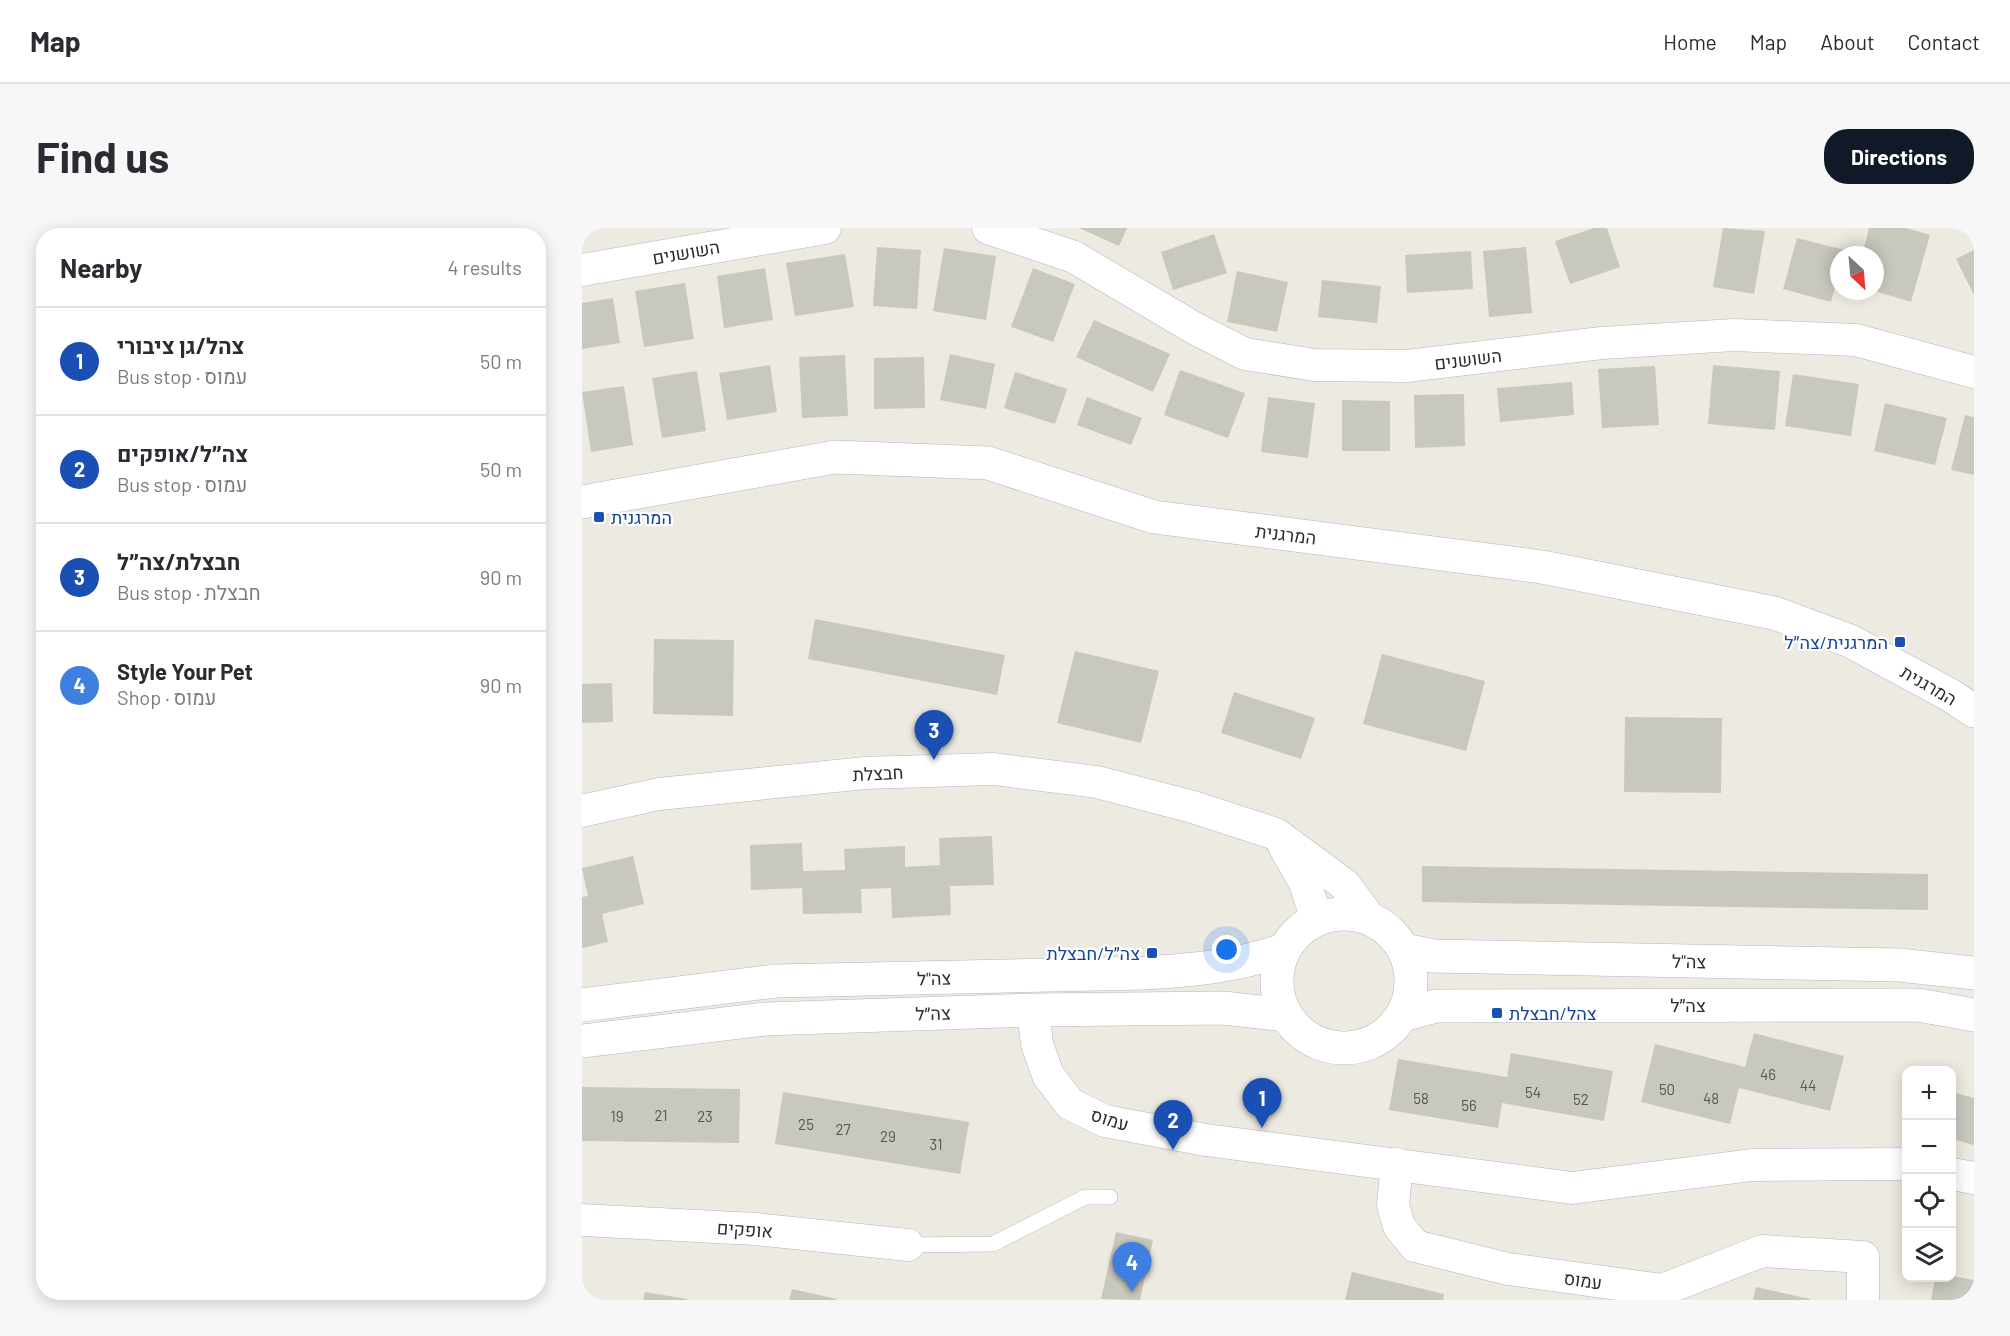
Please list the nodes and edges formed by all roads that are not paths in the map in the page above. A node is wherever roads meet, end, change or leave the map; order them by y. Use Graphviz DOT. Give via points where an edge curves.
graph roads {
  1 [pos="825,228"];
  2 [pos="988,228"];
  3 [pos="582,270"];
  4 [pos="1974,372"];
  5 [pos="582,502"];
  6 [pos="1974,711"];
  7 [pos="582,811"];
  8 [pos="1275,834"];
  9 [pos="1370,919"];
  10 [pos="1317,920"];
  11 [pos="1284,950"];
  12 [pos="1404,950"];
  13 [pos="1974,973"];
  14 [pos="582,1005"];
  15 [pos="1033,1010"];
  16 [pos="1286,1015"];
  17 [pos="1402,1015"];
  18 [pos="1974,1015"];
  19 [pos="582,1041"];
  20 [pos="1397,1164"];
  21 [pos="1902,1164"];
  22 [pos="1956,1175"];
  23 [pos="1974,1178"];
  24 [pos="1110,1197"];
  25 [pos="582,1220"];
  26 [pos="908,1245"];
  27 [pos="1863,1300"];
  1 -- 3 [label="street, השושנים"];
  2 -- 4 [label="street, השושנים" via="1074,257 1245,354 1315,365 1407,366 1602,343 1734,335 1856,340"];
  5 -- 6 [label="main road, המרגנית" via="835,457 988,463 1154,517 1542,567 1774,613 1850,641"];
  7 -- 8 [label="street, חבצלת" via="671,793 865,773 994,768 1097,782"];
  8 -- 9 [label="street, חבצלת" via="1345,885"];
  8 -- 10 [label="street" via="1305,883"];
  9 -- 10 [label="main road" via="1334,915"];
  9 -- 12 [label="main road" via="1384,927"];
  10 -- 11 [label="main road" via="1298,932"];
  11 -- 14 [label="main road, צה\"ל" via="1243,964 1203,970 776,981"];
  11 -- 16 [label="main road" via="1277,972 1278,994"];
  12 -- 13 [label="main road, צה\"ל" via="1433,956 1899,964"];
  12 -- 17 [label="main road" via="1411,983"];
  15 -- 16 [label="main road, צה״ל" via="1223,1008"];
  15 -- 19 [label="main road, צה״ל" via="766,1020"];
  15 -- 20 [label="street, עמוס" via="1037,1044 1048,1075 1070,1104 1105,1121 1206,1140"];
  16 -- 17 [label="main road" via="1298,1031 1315,1042 1334,1047 1354,1047 1373,1041"];
  17 -- 18 [label="main road, צה״ל" via="1436,1006 1918,1005"];
  20 -- 21 [label="street, עמוס" via="1572,1188 1752,1165"];
  20 -- 27 [label="street, עמוס" via="1393,1205 1399,1226 1415,1246 1508,1269 1662,1290 1762,1251 1863,1257"];
  22 -- 23 [label="street"];
  24 -- 26 [label="lane" via="1085,1197 993,1244"];
  25 -- 26 [label="street, אופקים" via="755,1229"];
}
